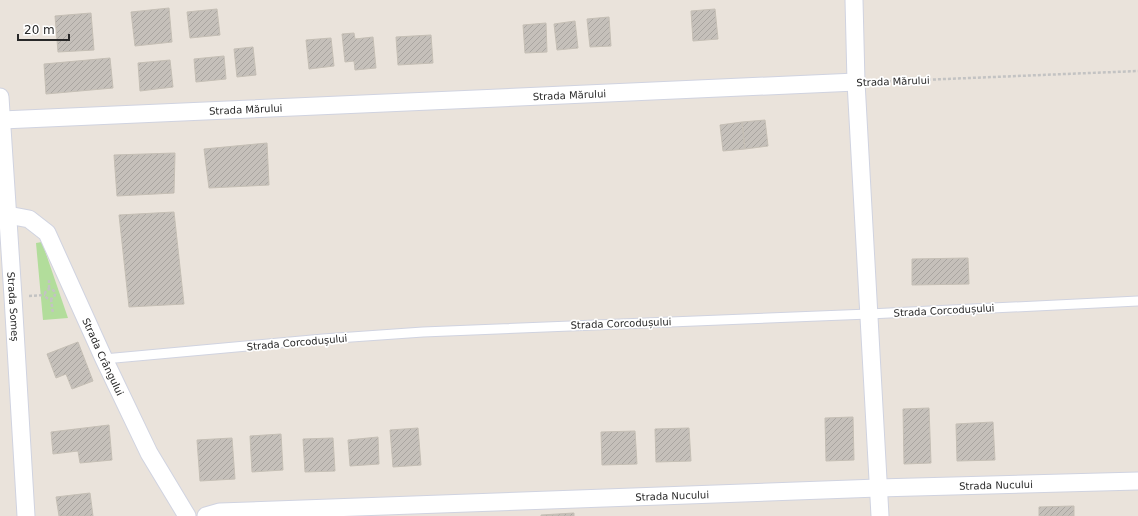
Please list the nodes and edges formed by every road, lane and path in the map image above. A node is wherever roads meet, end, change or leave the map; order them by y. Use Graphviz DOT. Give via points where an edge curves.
graph roads {
  1 [pos="854,0"];
  2 [pos="1138,71"];
  3 [pos="856,82"];
  4 [pos="0,97"];
  5 [pos="2,120"];
  6 [pos="2,183"];
  7 [pos="8,216"];
  8 [pos="51,299"];
  9 [pos="1138,301"];
  10 [pos="53,314"];
  11 [pos="869,314"];
  12 [pos="104,358"];
  13 [pos="1138,481"];
  14 [pos="878,488"];
  15 [pos="26,516"];
  16 [pos="187,516"];
  17 [pos="206,516"];
  18 [pos="880,516"];
  1 -- 3 [label="street"];
  2 -- 3 [label="path, Strada Mărului"];
  3 -- 5 [label="street, Strada Mărului"];
  3 -- 11 [label="street"];
  4 -- 5 [label="street, Strada Someș"];
  5 -- 6 [label="street, Strada Someș"];
  6 -- 7 [label="street, Strada Someș"];
  7 -- 12 [label="street, Strada Crângului" via="29,219 47,233"];
  7 -- 15 [label="street, Strada Someș"];
  8 -- 10 [label="path"];
  9 -- 11 [label="lane, Strada Corcodușului"];
  11 -- 12 [label="lane, Strada Corcodușului" via="423,332"];
  11 -- 14 [label="street"];
  12 -- 16 [label="street, Strada Crângului" via="149,453"];
  13 -- 14 [label="street, Strada Nucului"];
  14 -- 17 [label="street, Strada Nucului" via="220,512"];
  14 -- 18 [label="street"];
}
